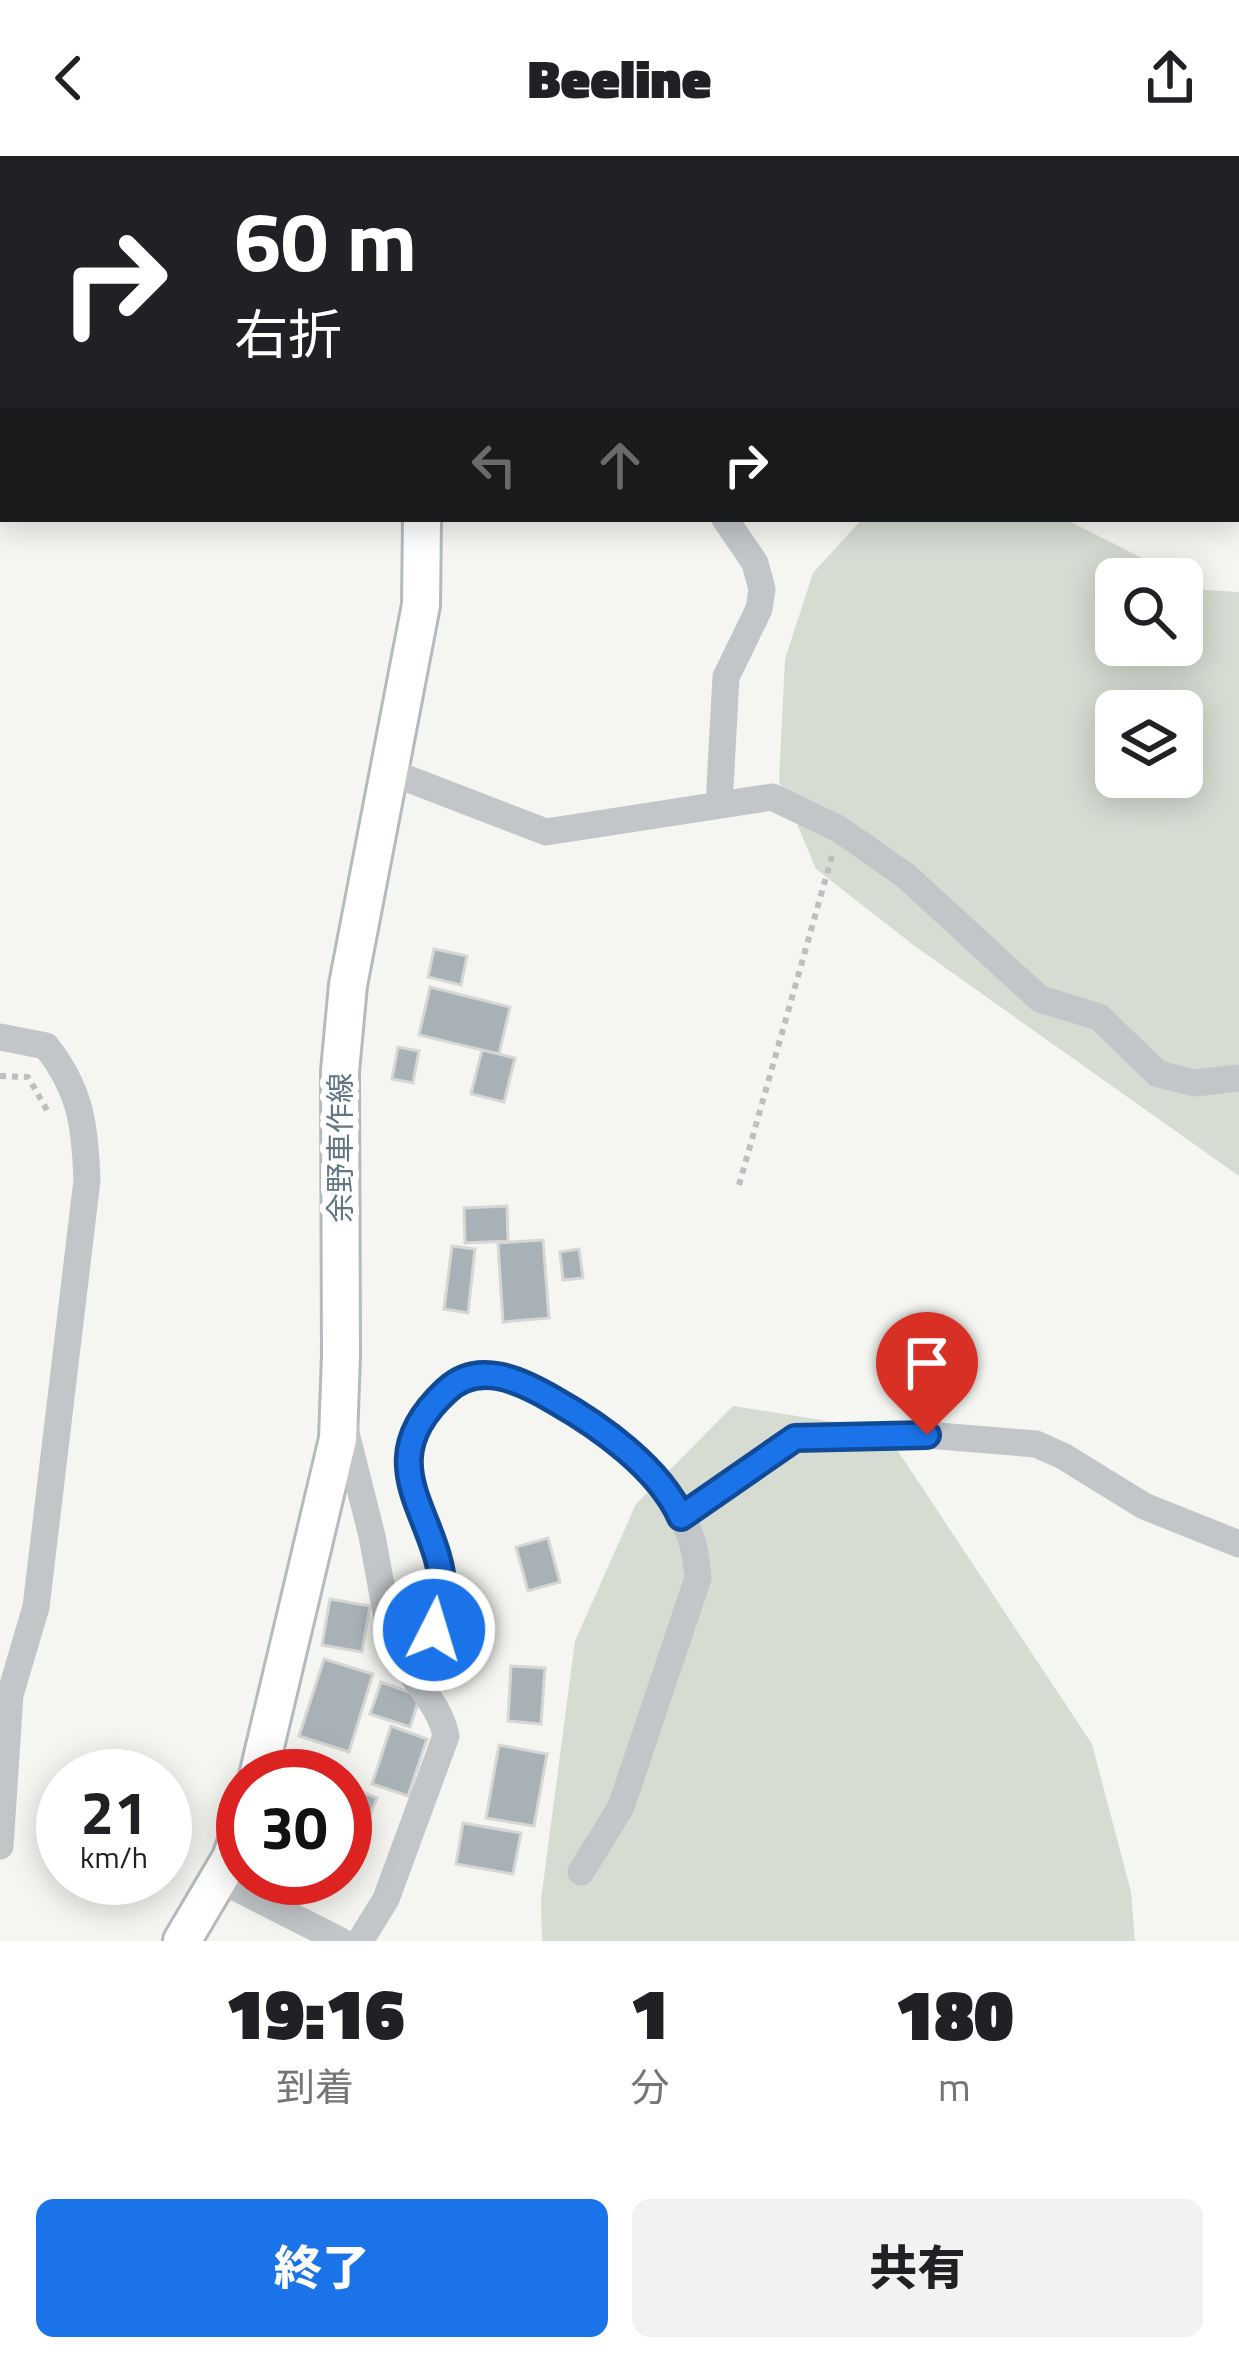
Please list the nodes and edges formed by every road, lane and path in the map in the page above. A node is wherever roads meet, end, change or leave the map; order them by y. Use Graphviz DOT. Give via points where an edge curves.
graph roads {
  1 [pos="422,522"];
  2 [pos="727,522"];
  3 [pos="390,772"];
  4 [pos="719,805"];
  5 [pos="839,829"];
  6 [pos="0,1036"];
  7 [pos="1239,1078"];
  8 [pos="739,1185"];
  9 [pos="339,1405"];
  10 [pos="681,1517"];
  11 [pos="1239,1544"];
  12 [pos="400,1652"];
  13 [pos="264,1749"];
  14 [pos="0,1846"];
  15 [pos="581,1872"];
  16 [pos="216,1884"];
  17 [pos="270,1905"];
  18 [pos="182,1941"];
  19 [pos="341,1941"];
  20 [pos="360,1941"];
  1 -- 3 [label="main road, 余野車作線" via="422,605"];
  2 -- 4 [label="street" via="762,589 726,677"];
  3 -- 4 [label="street" via="546,832"];
  3 -- 9 [label="main road, 余野車作線" via="348,985 340,1071"];
  4 -- 5 [label="street" via="772,797"];
  5 -- 7 [label="street" via="906,876 1040,999 1100,1018 1158,1074 1195,1083"];
  5 -- 8 [label="path"];
  6 -- 14 [label="street" via="46,1046 59,1062 85,1118 87,1180 36,1607 10,1695"];
  9 -- 12 [label="street" via="393,1650"];
  9 -- 13 [label="main road, 余野車作線" via="338,1439"];
  10 -- 11 [label="street" via="795,1438 927,1435 1036,1444 1144,1506"];
  10 -- 12 [label="street" via="641,1463 555,1400 510,1378 460,1377 433,1403 409,1448 410,1491 443,1596 426,1648"];
  10 -- 15 [label="street" via="696,1546 698,1578 621,1807"];
  12 -- 20 [label="street" via="446,1736 386,1899"];
  16 -- 18 [label="main road"];
  17 -- 19 [label="street"];
}
